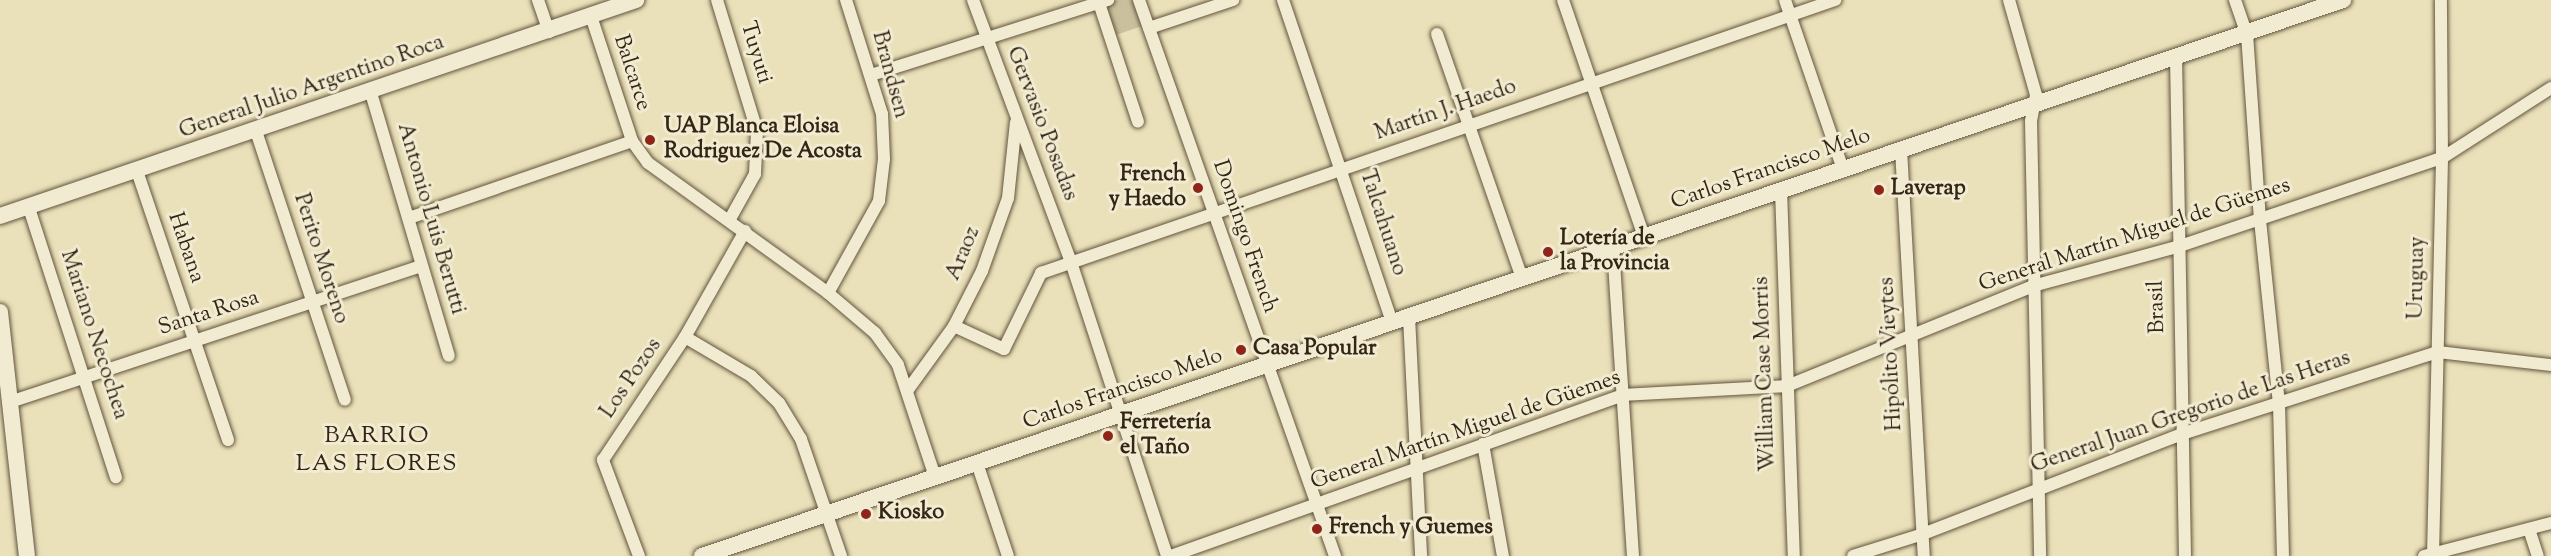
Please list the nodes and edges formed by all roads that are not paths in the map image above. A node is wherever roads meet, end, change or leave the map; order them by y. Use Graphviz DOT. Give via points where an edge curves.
graph roads {
  1 [pos="538,0"];
  2 [pos="636,0"];
  3 [pos="717,0"];
  4 [pos="846,0"];
  5 [pos="973,0"];
  6 [pos="1139,0"];
  7 [pos="1233,0"];
  8 [pos="1283,0"];
  9 [pos="1563,0"];
  10 [pos="1785,0"];
  11 [pos="1835,0"];
  12 [pos="2009,0"];
  13 [pos="2235,0"];
  14 [pos="2343,0"];
  15 [pos="2441,0"];
  16 [pos="1102,1"];
  17 [pos="591,16"];
  18 [pos="1789,16"];
  19 [pos="1149,28"];
  20 [pos="549,32"];
  21 [pos="2247,33"];
  22 [pos="1437,34"];
  23 [pos="986,38"];
  24 [pos="2176,56"];
  25 [pos="871,75"];
  26 [pos="1593,83"];
  27 [pos="2551,88"];
  28 [pos="371,93"];
  29 [pos="2033,106"];
  30 [pos="1016,117"];
  31 [pos="1138,122"];
  32 [pos="1469,126"];
  33 [pos="256,131"];
  34 [pos="632,141"];
  35 [pos="1901,149"];
  36 [pos="2442,158"];
  37 [pos="1342,169"];
  38 [pos="1843,169"];
  39 [pos="137,171"];
  40 [pos="1781,190"];
  41 [pos="29,208"];
  42 [pos="1213,213"];
  43 [pos="0,216"];
  44 [pos="409,218"];
  45 [pos="730,219"];
  46 [pos="2260,220"];
  47 [pos="745,231"];
  48 [pos="1644,237"];
  49 [pos="1613,247"];
  50 [pos="2177,247"];
  51 [pos="1071,262"];
  52 [pos="421,266"];
  53 [pos="1522,278"];
  54 [pos="2033,286"];
  55 [pos="828,293"];
  56 [pos="313,302"];
  57 [pos="0,312"];
  58 [pos="1409,317"];
  59 [pos="1392,322"];
  60 [pos="954,326"];
  61 [pos="1911,335"];
  62 [pos="685,337"];
  63 [pos="194,341"];
  64 [pos="2438,352"];
  65 [pos="448,356"];
  66 [pos="1266,365"];
  67 [pos="2551,366"];
  68 [pos="86,377"];
  69 [pos="1787,386"];
  70 [pos="907,391"];
  71 [pos="1623,395"];
  72 [pos="345,400"];
  73 [pos="10,402"];
  74 [pos="2279,404"];
  75 [pos="1122,414"];
  76 [pos="2185,433"];
  77 [pos="228,440"];
  78 [pos="1483,444"];
  79 [pos="977,463"];
  80 [pos="1414,469"];
  81 [pos="116,477"];
  82 [pos="935,477"];
  83 [pos="2039,486"];
  84 [pos="1317,504"];
  85 [pos="827,514"];
  86 [pos="2551,523"];
  87 [pos="2529,529"];
  88 [pos="1923,534"];
  89 [pos="2430,555"];
  90 [pos="27,556"];
  91 [pos="639,556"];
  92 [pos="702,556"];
  93 [pos="841,556"];
  94 [pos="1008,556"];
  95 [pos="1169,556"];
  96 [pos="1335,556"];
  97 [pos="1421,556"];
  98 [pos="1503,556"];
  99 [pos="1633,556"];
  100 [pos="1794,556"];
  101 [pos="1853,556"];
  102 [pos="1924,556"];
  103 [pos="2040,556"];
  104 [pos="2185,556"];
  105 [pos="2283,556"];
  106 [pos="2538,556"];
  1 -- 20 [label="street"];
  2 -- 17 [label="street, General Julio Argentino Roca"];
  3 -- 45 [label="street, Tuyuti" via="757,131 755,174"];
  4 -- 25 [label="street, Brandsen"];
  5 -- 23 [label="street, Gervasio Posadas"];
  6 -- 19 [label="street, Domingo French"];
  7 -- 19 [label="street"];
  8 -- 37 [label="street, Talcahuano"];
  9 -- 26 [label="street"];
  10 -- 18 [label="street"];
  11 -- 18 [label="street, Martín J. Haedo"];
  12 -- 29 [label="street" via="2035,88"];
  13 -- 21 [label="street"];
  14 -- 21 [label="street, Carlos Francisco Melo"];
  15 -- 36 [label="street, Uruguay"];
  16 -- 23 [label="street"];
  16 -- 31 [label="street"];
  17 -- 20 [label="street, General Julio Argentino Roca"];
  17 -- 34 [label="street, Balcarce"];
  18 -- 26 [label="street, Martín J. Haedo"];
  18 -- 38 [label="street"];
  19 -- 42 [label="street, Domingo French"];
  20 -- 28 [label="street, General Julio Argentino Roca"];
  21 -- 24 [label="street, Carlos Francisco Melo"];
  21 -- 46 [label="street"];
  22 -- 32 [label="street"];
  23 -- 25 [label="street"];
  23 -- 30 [label="street, Gervasio Posadas"];
  24 -- 29 [label="street, Carlos Francisco Melo"];
  24 -- 50 [label="street, Brasil"];
  25 -- 55 [label="street, Brandsen" via="882,114 884,159 879,201"];
  26 -- 32 [label="street, Martín J. Haedo"];
  26 -- 48 [label="street"];
  27 -- 36 [label="street, General Martín Miguel de Güemes"];
  28 -- 33 [label="street, General Julio Argentino Roca"];
  28 -- 44 [label="street, Antonio Luis Berutti"];
  29 -- 35 [label="street, Carlos Francisco Melo"];
  29 -- 54 [label="street"];
  30 -- 51 [label="street, Gervasio Posadas"];
  30 -- 60 [label="street, Araoz" via="1008,198 982,271"];
  32 -- 37 [label="street, Martín J. Haedo"];
  32 -- 53 [label="street"];
  33 -- 39 [label="street, General Julio Argentino Roca"];
  33 -- 56 [label="street, Perito Moreno"];
  34 -- 44 [label="street"];
  34 -- 45 [label="street, Balcarce" via="648,163"];
  35 -- 38 [label="street, Carlos Francisco Melo"];
  35 -- 61 [label="street, Hipólito Vieytes"];
  36 -- 46 [label="street, General Martín Miguel de Güemes"];
  36 -- 64 [label="street, Uruguay"];
  37 -- 42 [label="street, Martín J. Haedo"];
  37 -- 59 [label="street, Talcahuano"];
  38 -- 40 [label="street, Carlos Francisco Melo"];
  39 -- 41 [label="street, General Julio Argentino Roca"];
  39 -- 63 [label="street, Habana"];
  40 -- 48 [label="street, Carlos Francisco Melo"];
  40 -- 69 [label="street, William Case Morris"];
  41 -- 43 [label="street, General Julio Argentino Roca"];
  41 -- 68 [label="street, Mariano Necochea"];
  42 -- 51 [label="street, Martín J. Haedo"];
  42 -- 66 [label="street, Domingo French"];
  44 -- 52 [label="street, Antonio Luis Berutti"];
  45 -- 47 [label="street, Balcarce"];
  46 -- 50 [label="street, General Martín Miguel de Güemes"];
  46 -- 74 [label="street"];
  47 -- 55 [label="street, Balcarce"];
  47 -- 62 [label="street, Los Pozos"];
  48 -- 49 [label="street, Carlos Francisco Melo"];
  49 -- 53 [label="street, Carlos Francisco Melo"];
  49 -- 71 [label="street"];
  50 -- 54 [label="street, General Martín Miguel de Güemes"];
  50 -- 76 [label="street, Brasil"];
  51 -- 60 [label="street" via="1041,273 1004,349"];
  51 -- 75 [label="street, Gervasio Posadas"];
  52 -- 56 [label="street, Santa Rosa"];
  52 -- 65 [label="street, Antonio Luis Berutti"];
  53 -- 58 [label="street, Carlos Francisco Melo"];
  54 -- 61 [label="street, General Martín Miguel de Güemes"];
  54 -- 83 [label="street"];
  55 -- 70 [label="street, Balcarce" via="875,333 898,364"];
  56 -- 63 [label="street, Santa Rosa"];
  56 -- 72 [label="street, Perito Moreno"];
  57 -- 73 [label="street"];
  58 -- 59 [label="street, Carlos Francisco Melo"];
  58 -- 80 [label="street"];
  59 -- 66 [label="street, Carlos Francisco Melo"];
  60 -- 70 [label="street, Araoz"];
  61 -- 69 [label="street, General Martín Miguel de Güemes"];
  61 -- 88 [label="street, Hipólito Vieytes"];
  62 -- 85 [label="street" via="751,376 780,403 801,439"];
  62 -- 91 [label="street, Los Pozos" via="603,460"];
  63 -- 68 [label="street, Santa Rosa"];
  63 -- 77 [label="street, Habana"];
  64 -- 67 [label="street, General Juan Gregorio de Las Heras"];
  64 -- 74 [label="street, General Juan Gregorio de Las Heras"];
  64 -- 89 [label="street, Uruguay"];
  66 -- 75 [label="street, Carlos Francisco Melo"];
  66 -- 84 [label="street, Domingo French"];
  68 -- 73 [label="street, Santa Rosa"];
  68 -- 81 [label="street, Mariano Necochea"];
  69 -- 71 [label="street, General Martín Miguel de Güemes"];
  69 -- 100 [label="street, William Case Morris"];
  70 -- 82 [label="street, Balcarce"];
  71 -- 78 [label="street, General Martín Miguel de Güemes"];
  71 -- 99 [label="street"];
  73 -- 90 [label="street"];
  74 -- 76 [label="street, General Juan Gregorio de Las Heras"];
  74 -- 105 [label="street"];
  75 -- 79 [label="street, Carlos Francisco Melo"];
  75 -- 95 [label="street, Gervasio Posadas"];
  76 -- 83 [label="street, General Juan Gregorio de Las Heras"];
  76 -- 104 [label="street, Brasil"];
  78 -- 80 [label="street, General Martín Miguel de Güemes"];
  78 -- 98 [label="street"];
  79 -- 82 [label="street, Carlos Francisco Melo"];
  79 -- 94 [label="street"];
  80 -- 84 [label="street, General Martín Miguel de Güemes"];
  80 -- 97 [label="street"];
  82 -- 85 [label="street, Carlos Francisco Melo"];
  83 -- 88 [label="street, General Juan Gregorio de Las Heras"];
  83 -- 103 [label="street"];
  84 -- 95 [label="street, General Martín Miguel de Güemes"];
  84 -- 96 [label="street, Domingo French"];
  85 -- 92 [label="street, Carlos Francisco Melo"];
  85 -- 93 [label="street"];
  86 -- 87 [label="street"];
  87 -- 89 [label="street"];
  87 -- 106 [label="street"];
  88 -- 101 [label="street, General Juan Gregorio de Las Heras"];
  88 -- 102 [label="street, Hipólito Vieytes"];
}
